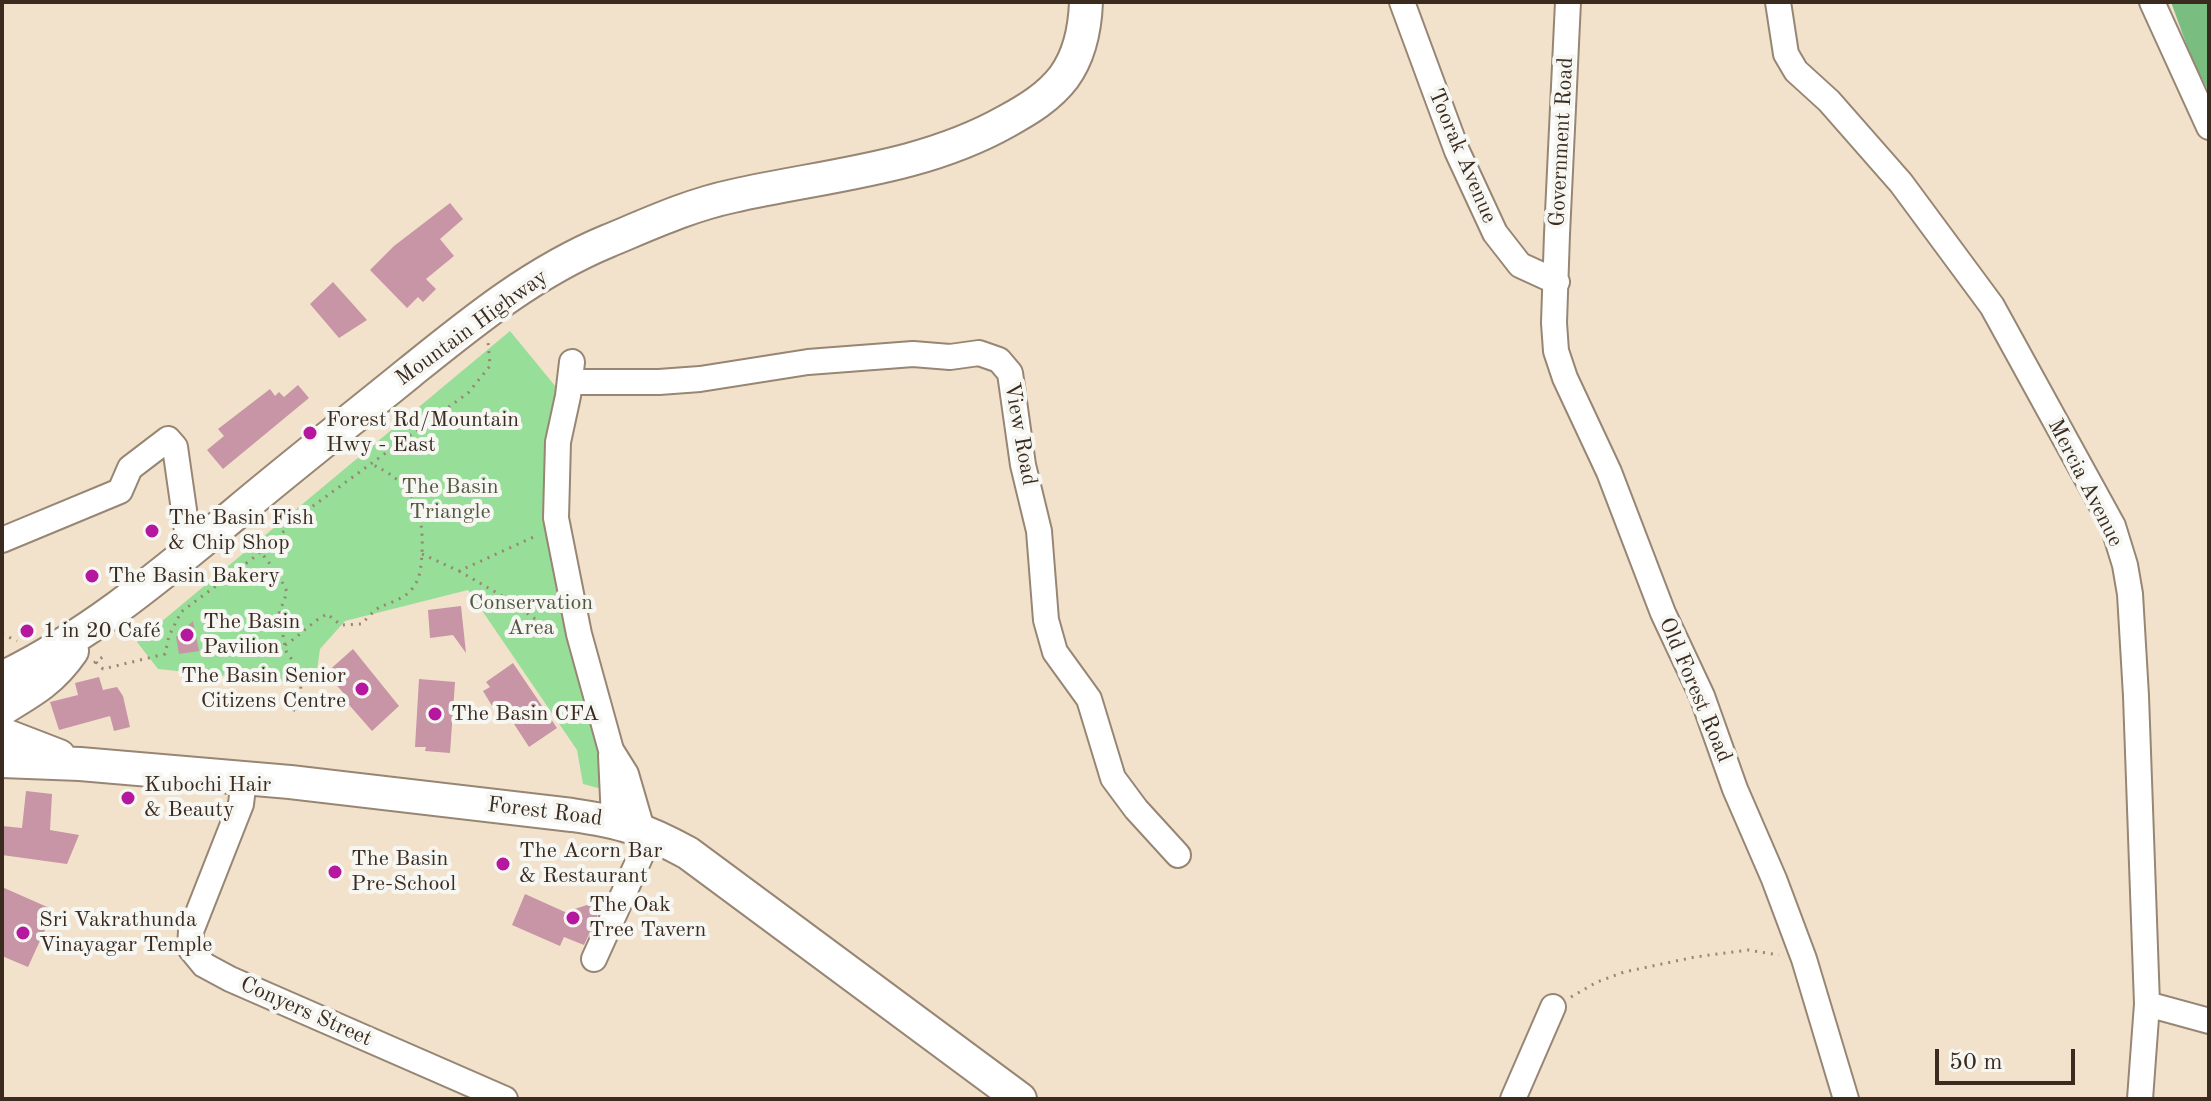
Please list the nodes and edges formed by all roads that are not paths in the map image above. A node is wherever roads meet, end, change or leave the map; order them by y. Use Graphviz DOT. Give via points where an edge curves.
graph roads {
  1 [pos="1086,2"];
  2 [pos="1402,2"];
  3 [pos="1568,2"];
  4 [pos="1778,2"];
  5 [pos="2152,2"];
  6 [pos="2209,127"];
  7 [pos="1557,282"];
  8 [pos="2,540"];
  9 [pos="190,552"];
  10 [pos="91,647"];
  11 [pos="2,678"];
  12 [pos="38,688"];
  13 [pos="2,709"];
  14 [pos="2,734"];
  15 [pos="48,752"];
  16 [pos="2,761"];
  17 [pos="80,764"];
  18 [pos="244,779"];
  19 [pos="636,827"];
  20 [pos="1178,855"];
  21 [pos="594,959"];
  22 [pos="2147,1004"];
  23 [pos="1553,1007"];
  24 [pos="2209,1021"];
  25 [pos="505,1099"];
  26 [pos="1020,1099"];
  27 [pos="1513,1099"];
  28 [pos="1846,1099"];
  29 [pos="2140,1099"];
  1 -- 9 [label="main road, Mountain Highway" via="1077,54 1063,78 1034,106 996,127 903,163 700,205 595,247 524,284"];
  2 -- 7 [label="street, Toorak Avenue" via="1457,151 1495,233 1520,265"];
  3 -- 7 [label="street, Government Road"];
  4 -- 22 [label="street, Mercia Avenue" via="1786,54 1796,71 1891,171 1992,306 2113,526 2130,594"];
  5 -- 6 [label="street"];
  7 -- 28 [label="street, Old Forest Road" via="1556,351 1565,378 1609,472 1774,879"];
  8 -- 9 [label="street" via="120,491 130,468 168,439 175,447"];
  9 -- 10 [label="main road, Mountain Highway"];
  10 -- 11 [label="main road, Mountain Highway"];
  10 -- 12 [label="main road, Mountain Highway"];
  12 -- 13 [label="main road, Mountain Highway"];
  12 -- 15 [label="main road" via="31,700 31,719"];
  14 -- 15 [label="main road, Forest Road"];
  15 -- 17 [label="main road, Forest Road"];
  16 -- 17 [label="main road, Forest Road"];
  17 -- 18 [label="main road, Forest Road"];
  18 -- 19 [label="main road, Forest Road"];
  18 -- 25 [label="street, Conyers Street" via="241,804 191,931 190,948 204,965 230,979"];
  19 -- 20 [label="street, View Road" via="579,634 556,518 558,442 571,372 659,382 808,362 979,353 999,360 1010,373 1055,652 1089,699 1113,778"];
  19 -- 21 [label="street"];
  19 -- 26 [label="main road, Forest Road" via="688,853"];
  22 -- 24 [label="street"];
  22 -- 29 [label="street, Mercia Avenue"];
  23 -- 27 [label="street"];
}
